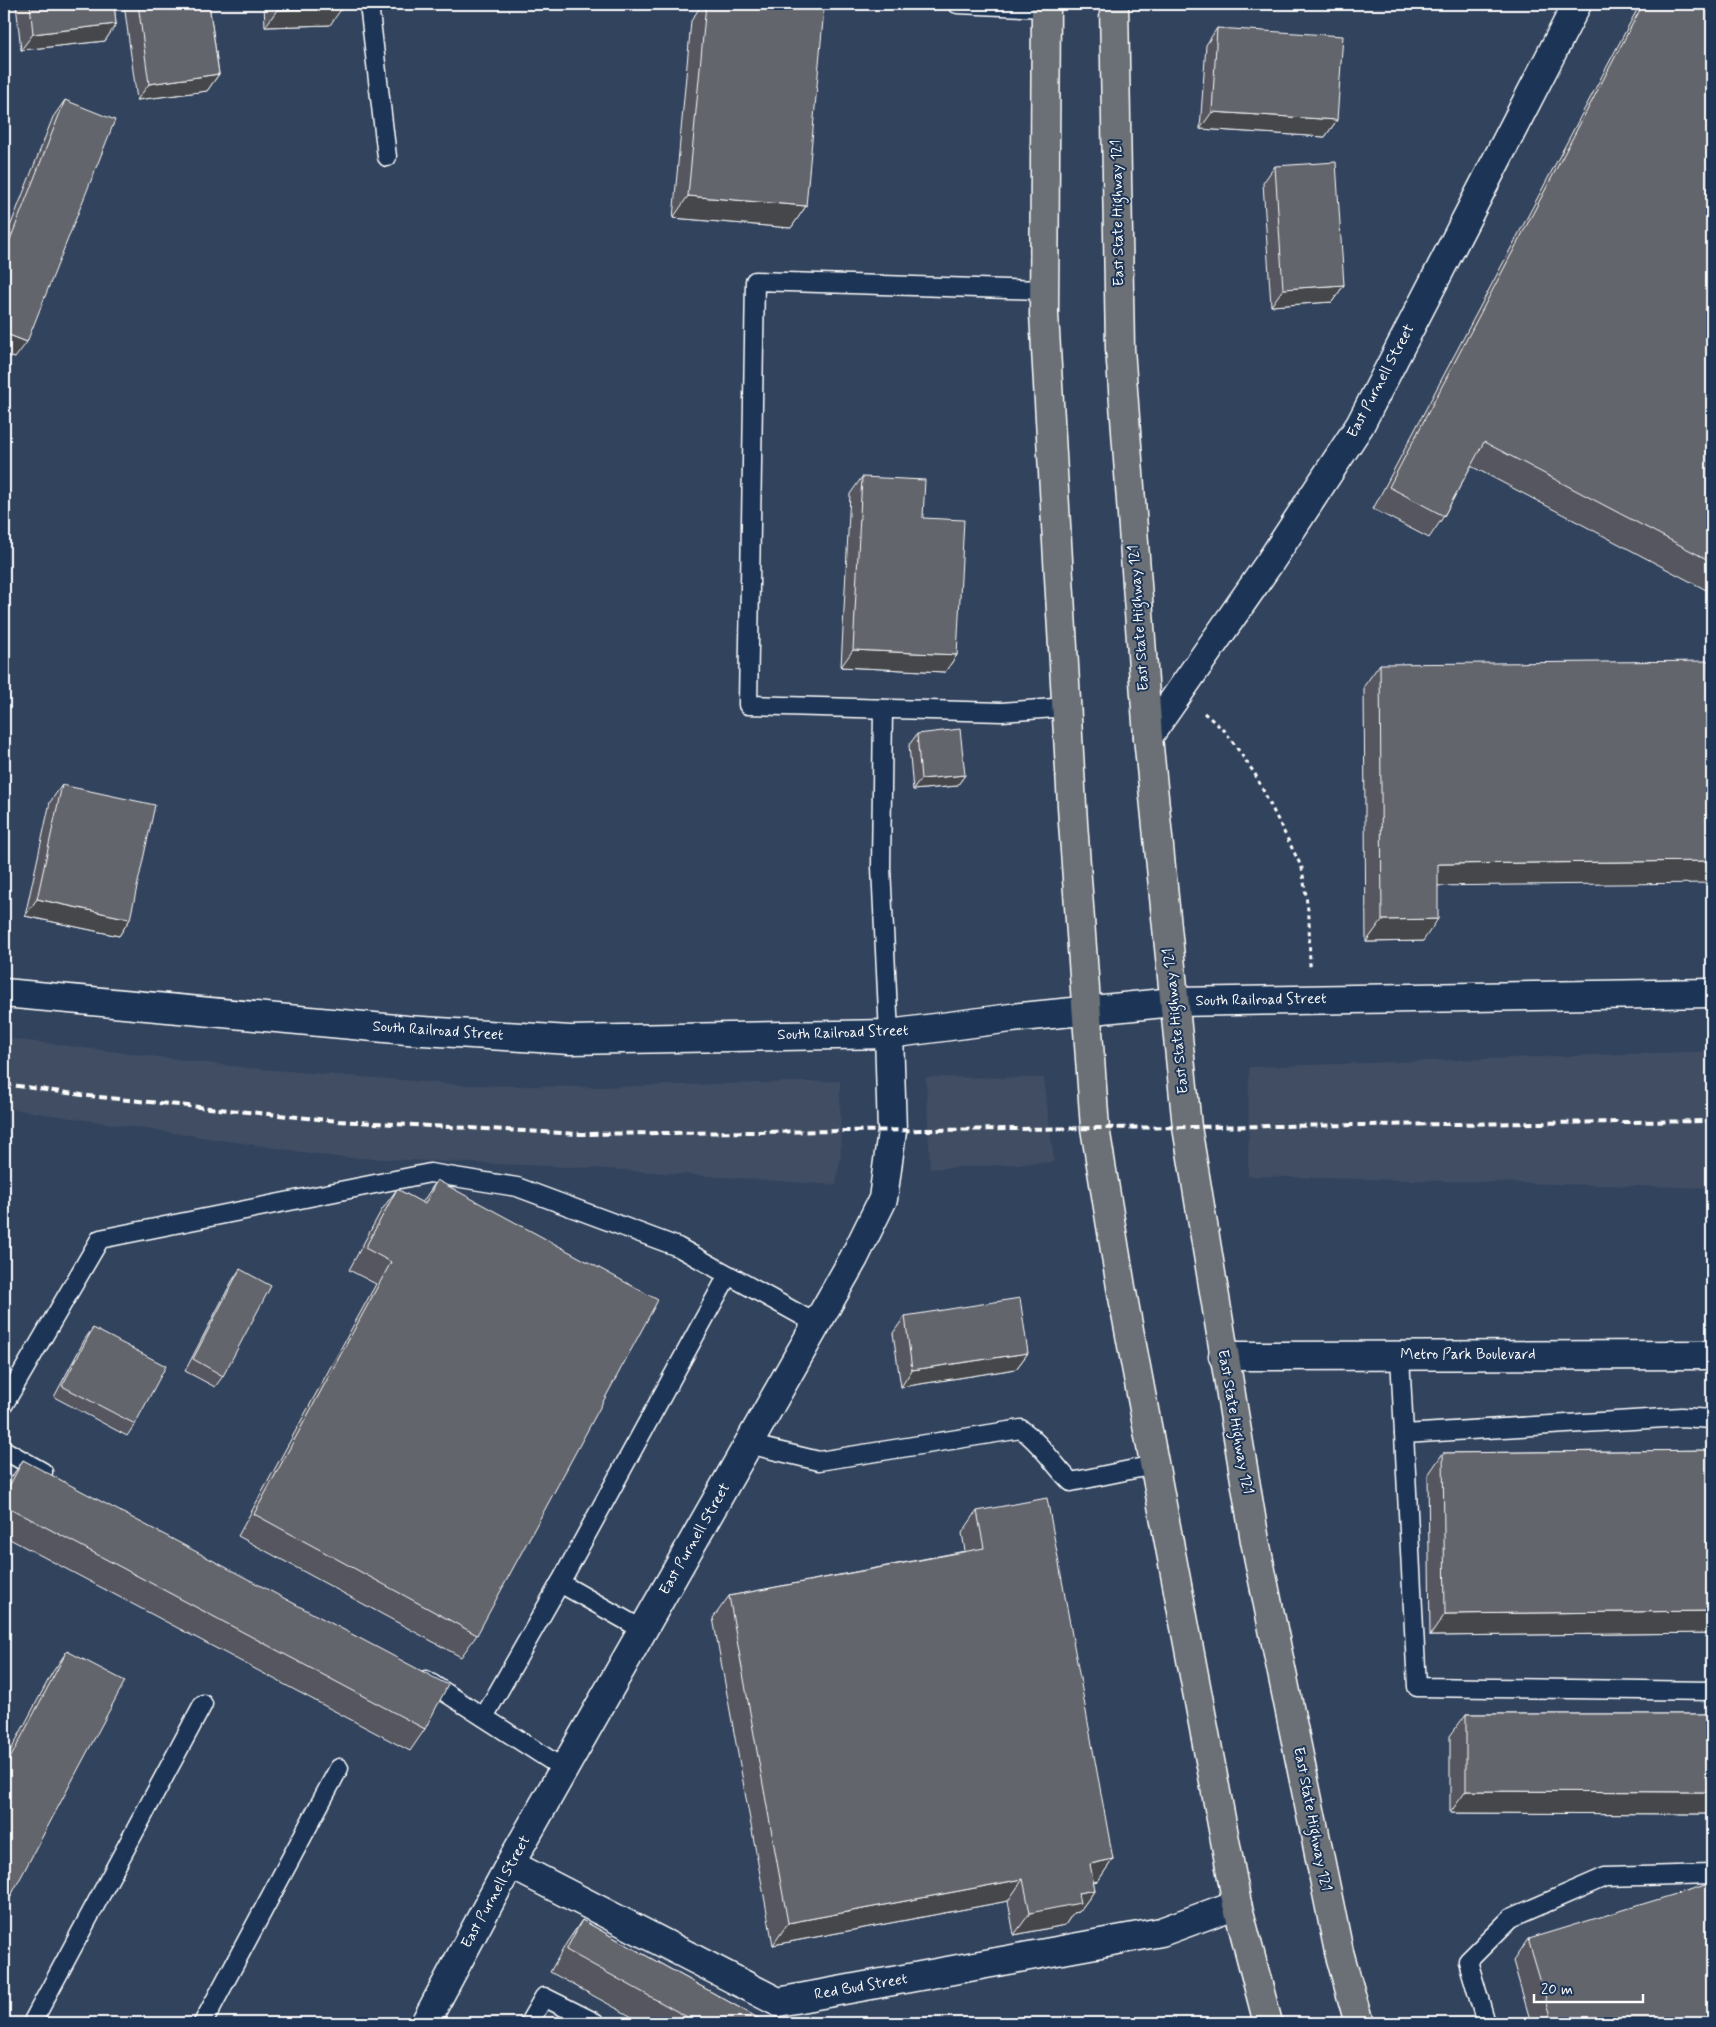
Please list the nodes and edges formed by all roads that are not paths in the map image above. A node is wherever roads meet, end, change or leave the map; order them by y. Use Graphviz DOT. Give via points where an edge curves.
graph roads {
  1 [pos="369,4"];
  2 [pos="957,4"];
  3 [pos="1114,4"];
  4 [pos="1577,4"];
  5 [pos="1046,6"];
  6 [pos="387,157"];
  7 [pos="1043,290"];
  8 [pos="1067,707"];
  9 [pos="883,709"];
  10 [pos="1148,737"];
  11 [pos="4,993"];
  12 [pos="1712,993"];
  13 [pos="1174,1002"];
  14 [pos="1088,1010"];
  15 [pos="889,1034"];
  16 [pos="728,1276"];
  17 [pos="817,1324"];
  18 [pos="1712,1355"];
  19 [pos="1223,1356"];
  20 [pos="1400,1356"];
  21 [pos="4,1404"];
  22 [pos="1712,1419"];
  23 [pos="1404,1434"];
  24 [pos="748,1444"];
  25 [pos="4,1450"];
  26 [pos="1154,1465"];
  27 [pos="56,1479"];
  28 [pos="560,1582"];
  29 [pos="643,1630"];
  30 [pos="415,1674"];
  31 [pos="1712,1691"];
  32 [pos="203,1704"];
  33 [pos="484,1716"];
  34 [pos="339,1768"];
  35 [pos="564,1769"];
  36 [pos="510,1864"];
  37 [pos="1712,1874"];
  38 [pos="1237,1904"];
  39 [pos="32,2023"];
  40 [pos="203,2023"];
  41 [pos="425,2023"];
  42 [pos="530,2023"];
  43 [pos="596,2023"];
  44 [pos="1268,2023"];
  45 [pos="1359,2023"];
  46 [pos="1486,2023"];
  1 -- 6 [label="lane"];
  2 -- 5 [label="lane"];
  3 -- 10 [label="main road, East State Highway 121" via="1120,348"];
  4 -- 10 [label="street, East Purnell Street" via="1360,425 1270,562"];
  5 -- 7 [label="main road"];
  7 -- 8 [label="main road"];
  7 -- 9 [label="lane" via="755,281 748,705"];
  8 -- 9 [label="lane" via="1002,712"];
  8 -- 14 [label="main road"];
  9 -- 15 [label="lane" via="881,867"];
  10 -- 13 [label="main road, East State Highway 121"];
  11 -- 15 [label="street, South Railroad Street" via="408,1030 570,1040"];
  12 -- 13 [label="street, South Railroad Street"];
  13 -- 14 [label="street, South Railroad Street"];
  13 -- 19 [label="main road, East State Highway 121" via="1187,1127"];
  14 -- 15 [label="street, South Railroad Street"];
  14 -- 26 [label="main road" via="1095,1128"];
  15 -- 17 [label="street, East Purnell Street" via="892,1131 883,1199"];
  16 -- 17 [label="lane"];
  16 -- 21 [label="lane" via="678,1247 517,1187 430,1174 100,1239"];
  16 -- 28 [label="lane"];
  17 -- 24 [label="street, East Purnell Street"];
  18 -- 20 [label="street, Metro Park Boulevard"];
  19 -- 20 [label="street, Metro Park Boulevard"];
  19 -- 45 [label="main road, East State Highway 121" via="1257,1550 1326,1893"];
  20 -- 23 [label="lane"];
  22 -- 23 [label="lane" via="1681,1417"];
  23 -- 31 [label="lane" via="1417,1687"];
  24 -- 26 [label="lane" via="819,1461 1021,1429 1033,1438 1053,1465 1071,1482"];
  24 -- 29 [label="street, East Purnell Street"];
  25 -- 27 [label="lane"];
  26 -- 38 [label="main road"];
  28 -- 29 [label="lane"];
  28 -- 33 [label="lane"];
  29 -- 35 [label="street, East Purnell Street"];
  30 -- 33 [label="lane"];
  32 -- 39 [label="lane"];
  33 -- 35 [label="lane"];
  34 -- 40 [label="lane"];
  35 -- 36 [label="street, East Purnell Street"];
  36 -- 38 [label="street, Red Bud Street" via="778,2002 1161,1932"];
  36 -- 41 [label="street, East Purnell Street"];
  37 -- 46 [label="lane" via="1605,1877 1511,1918 1468,1960"];
  38 -- 44 [label="main road"];
  42 -- 43 [label="lane" via="544,1997"];
}
